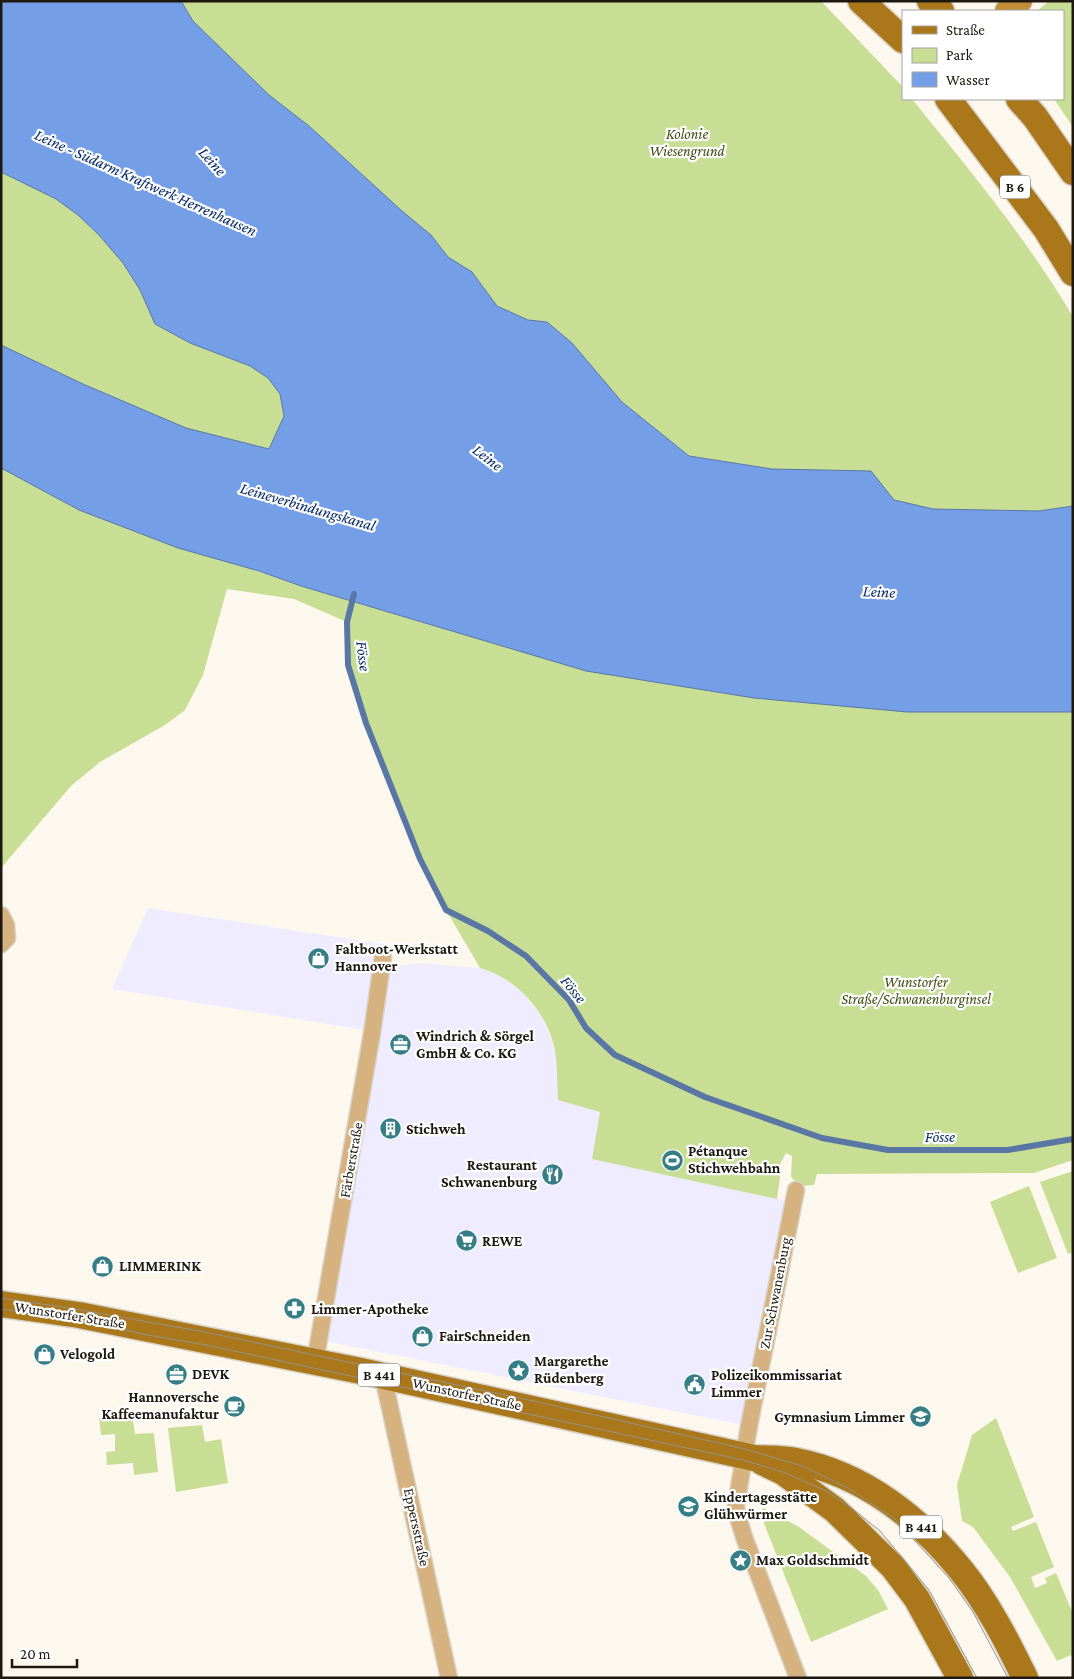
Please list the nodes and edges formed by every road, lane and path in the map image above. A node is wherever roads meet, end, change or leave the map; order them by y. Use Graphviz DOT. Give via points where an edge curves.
graph roads {
  1 [pos="861,1"];
  2 [pos="1022,1"];
  3 [pos="1008,10"];
  4 [pos="902,39"];
  5 [pos="949,100"];
  6 [pos="1028,105"];
  7 [pos="1073,172"];
  8 [pos="1073,273"];
  9 [pos="1,915"];
  10 [pos="1,944"];
  11 [pos="383,957"];
  12 [pos="796,1190"];
  13 [pos="1,1304"];
  14 [pos="315,1362"];
  15 [pos="383,1376"];
  16 [pos="749,1457"];
  17 [pos="449,1678"];
  18 [pos="798,1678"];
  19 [pos="960,1678"];
  20 [pos="1025,1678"];
  1 -- 4 [label="main road"];
  2 -- 3 [label="main road"];
  5 -- 8 [label="main road, B 6" via="1046,228"];
  6 -- 7 [label="main road"];
  9 -- 10 [label="street" via="7,938"];
  11 -- 14 [label="street, Färberstraße"];
  12 -- 16 [label="street, Zur Schwanenburg"];
  13 -- 14 [label="main road, Wunstorfer Straße / B 441" via="79,1315"];
  14 -- 15 [label="main road, Wunstorfer Straße / B 441"];
  15 -- 16 [label="main road, Wunstorfer Straße / B 441"];
  15 -- 17 [label="street, Eppersstraße"];
  16 -- 18 [label="street, Zur Schwanenburg" via="736,1499 737,1514"];
  16 -- 19 [label="main road, Wunstorfer Straße / B 441" via="783,1472 835,1510 893,1567 917,1598"];
  16 -- 20 [label="main road, Wunstorfer Straße / B 441" via="795,1460 861,1484 891,1502 926,1530 962,1570 986,1605"];
}
